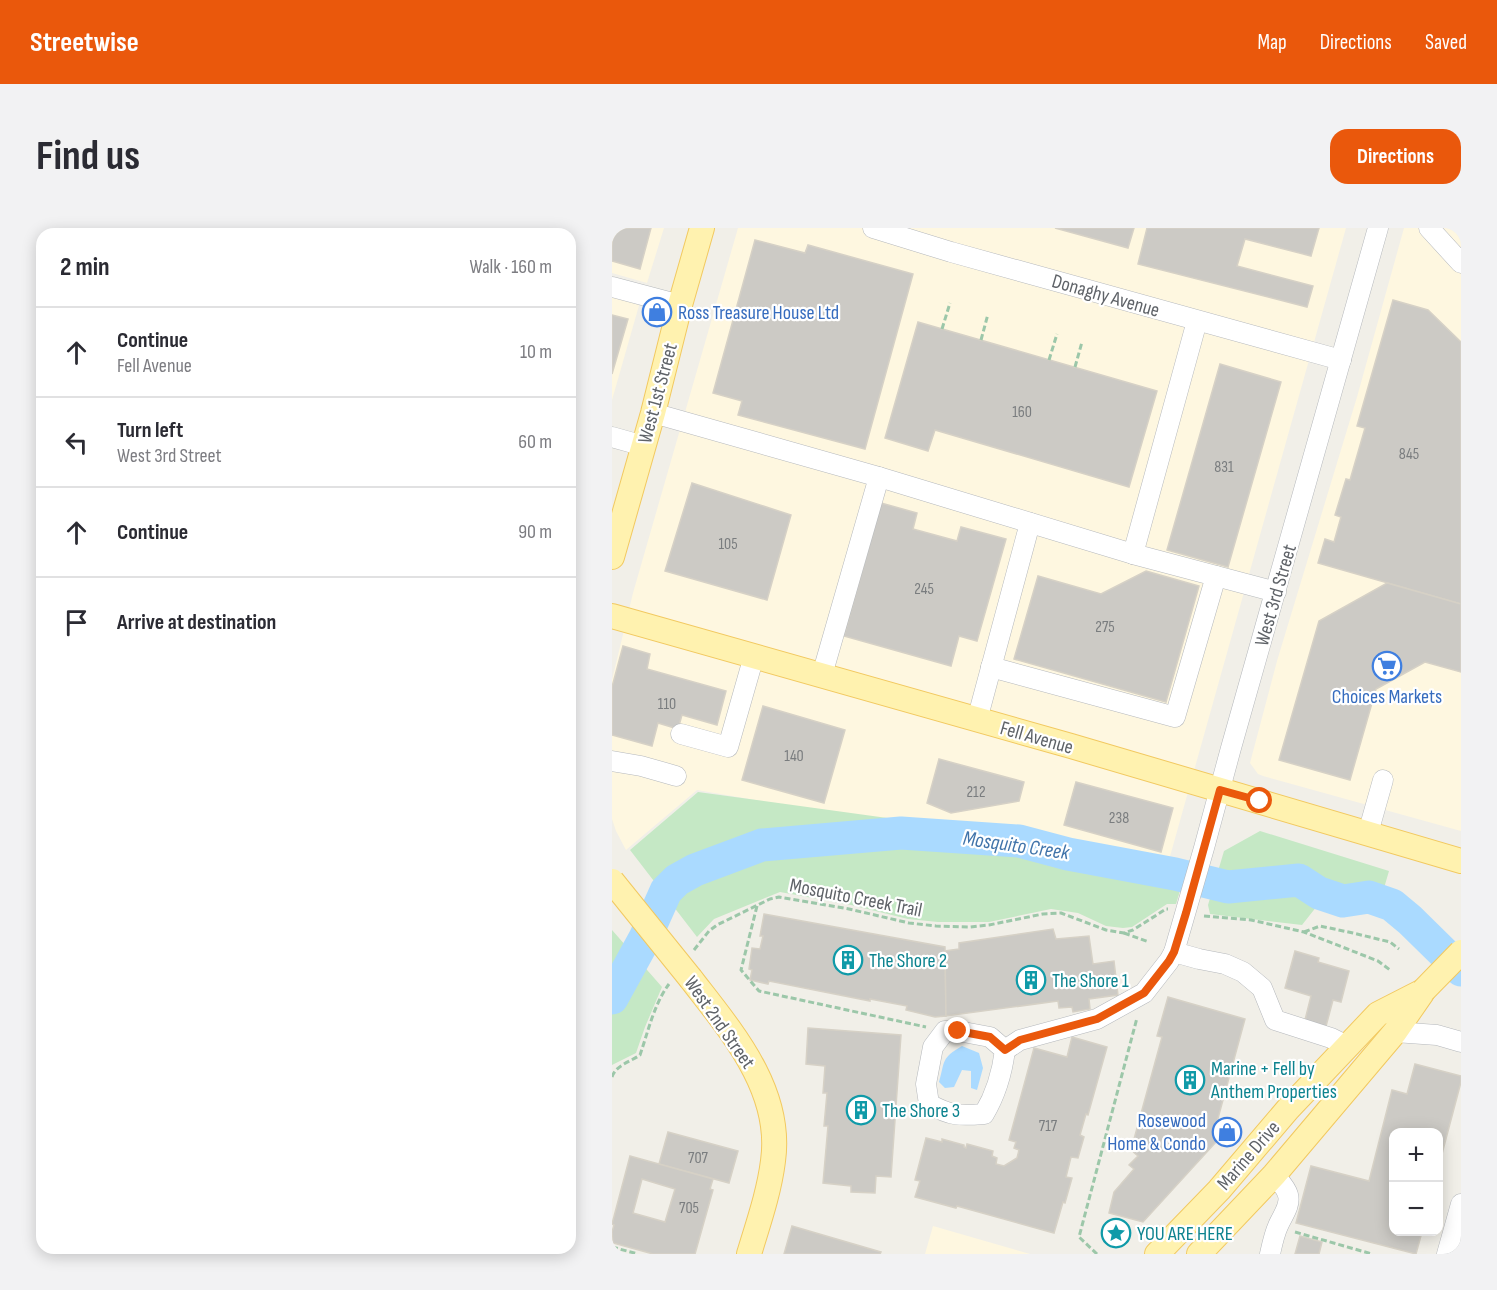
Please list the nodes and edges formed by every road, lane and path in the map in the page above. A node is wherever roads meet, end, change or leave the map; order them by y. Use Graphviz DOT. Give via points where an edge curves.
graph roads {
  1 [pos="702,228"];
  2 [pos="873,228"];
  3 [pos="1378,228"];
  4 [pos="1429,228"];
  5 [pos="1461,263"];
  6 [pos="612,287"];
  7 [pos="950,303"];
  8 [pos="680,305"];
  9 [pos="988,314"];
  10 [pos="1197,321"];
  11 [pos="942,328"];
  12 [pos="1057,334"];
  13 [pos="981,340"];
  14 [pos="1082,342"];
  15 [pos="1049,360"];
  16 [pos="1341,360"];
  17 [pos="1075,367"];
  18 [pos="653,413"];
  19 [pos="612,437"];
  20 [pos="644,446"];
  21 [pos="879,477"];
  22 [pos="1030,523"];
  23 [pos="1133,554"];
  24 [pos="612,557"];
  25 [pos="1216,576"];
  26 [pos="1276,592"];
  27 [pos="612,616"];
  28 [pos="754,656"];
  29 [pos="991,667"];
  30 [pos="822,675"];
  31 [pos="977,720"];
  32 [pos="681,734"];
  33 [pos="612,761"];
  34 [pos="676,776"];
  35 [pos="1383,780"];
  36 [pos="1220,790"];
  37 [pos="1368,833"];
  38 [pos="1461,861"];
  39 [pos="612,881"];
  40 [pos="757,906"];
  41 [pos="1188,909"];
  42 [pos="1304,932"];
  43 [pos="1124,933"];
  44 [pos="1149,942"];
  45 [pos="1399,949"];
  46 [pos="694,950"];
  47 [pos="1461,952"];
  48 [pos="1172,956"];
  49 [pos="1390,970"];
  50 [pos="680,981"];
  51 [pos="1423,991"];
  52 [pos="1144,993"];
  53 [pos="945,1031"];
  54 [pos="1395,1032"];
  55 [pos="1461,1042"];
  56 [pos="1347,1046"];
  57 [pos="1005,1050"];
  58 [pos="612,1077"];
  59 [pos="1274,1175"];
  60 [pos="1461,1204"];
  61 [pos="1289,1230"];
  62 [pos="612,1247"];
  63 [pos="638,1254"];
  64 [pos="749,1254"];
  65 [pos="1097,1254"];
  66 [pos="1156,1254"];
  67 [pos="1199,1254"];
  68 [pos="1270,1254"];
  69 [pos="1372,1254"];
  70 [pos="1447,1254"];
  1 -- 8 [label="main road, West 1st Street"];
  2 -- 10 [label="street, Donaghy Avenue"];
  3 -- 16 [label="street, West 3rd Street"];
  4 -- 5 [label="street"];
  6 -- 8 [label="street"];
  7 -- 11 [label="path"];
  8 -- 18 [label="main road, West 1st Street"];
  9 -- 13 [label="path"];
  10 -- 16 [label="street, Donaghy Avenue"];
  10 -- 23 [label="street"];
  12 -- 15 [label="path"];
  14 -- 17 [label="path"];
  16 -- 26 [label="street, West 3rd Street"];
  18 -- 20 [label="main road, West 1st Street"];
  18 -- 21 [label="street"];
  19 -- 20 [label="street"];
  20 -- 24 [label="main road, West 1st Street"];
  21 -- 22 [label="street"];
  21 -- 30 [label="street"];
  22 -- 23 [label="street"];
  22 -- 29 [label="street"];
  23 -- 25 [label="street"];
  25 -- 26 [label="street"];
  25 -- 29 [label="street" via="1175,717"];
  26 -- 36 [label="street, West 3rd Street"];
  27 -- 28 [label="main road, Fell Avenue"];
  28 -- 30 [label="main road, Fell Avenue"];
  28 -- 32 [label="street" via="728,747"];
  29 -- 31 [label="street"];
  30 -- 31 [label="main road, Fell Avenue"];
  31 -- 36 [label="main road, Fell Avenue"];
  33 -- 34 [label="street"];
  35 -- 37 [label="street"];
  36 -- 37 [label="main road, Fell Avenue"];
  36 -- 41 [label="street, West 3rd Street"];
  37 -- 38 [label="main road, Fell Avenue"];
  39 -- 50 [label="main road, West 2nd Street, bridge"];
  40 -- 43 [label="path, Mosquito Creek Trail" via="787,897 909,923 948,927 989,925 1061,913"];
  40 -- 46 [label="path, Mosquito Creek Trail" via="717,925"];
  40 -- 53 [label="path" via="741,970 759,991"];
  41 -- 42 [label="path"];
  41 -- 43 [label="path" via="1166,909"];
  41 -- 48 [label="street, West 3rd Street"];
  42 -- 45 [label="path" via="1320,926 1390,942"];
  42 -- 49 [label="path"];
  43 -- 44 [label="path, Mosquito Creek Trail"];
  47 -- 51 [label="main road, Marine Drive, bridge"];
  48 -- 52 [label="street"];
  48 -- 56 [label="street" via="1225,964 1243,972 1262,988 1275,1020"];
  50 -- 58 [label="path" via="663,992 640,1055 618,1068"];
  50 -- 64 [label="main road, West 2nd Street" via="737,1039 763,1088 770,1113 773,1161"];
  51 -- 54 [label="main road, Marine Drive"];
  51 -- 56 [label="main road, Marine Drive" via="1378,1014"];
  52 -- 57 [label="street" via="1097,1019 1020,1040"];
  52 -- 65 [label="path" via="1079,1237"];
  53 -- 57 [label="street" via="990,1037"];
  53 -- 57 [label="street" via="933,1047 926,1084 929,1104 943,1111 962,1116 984,1114 993,1098"];
  54 -- 55 [label="street" via="1437,1035"];
  54 -- 59 [label="main road, Marine Drive"];
  56 -- 66 [label="main road, Marine Drive" via="1219,1190"];
  59 -- 67 [label="main road, Marine Drive"];
  59 -- 68 [label="street" via="1285,1189 1288,1202"];
  60 -- 70 [label="street"];
  61 -- 69 [label="path"];
  62 -- 63 [label="path"];
}
